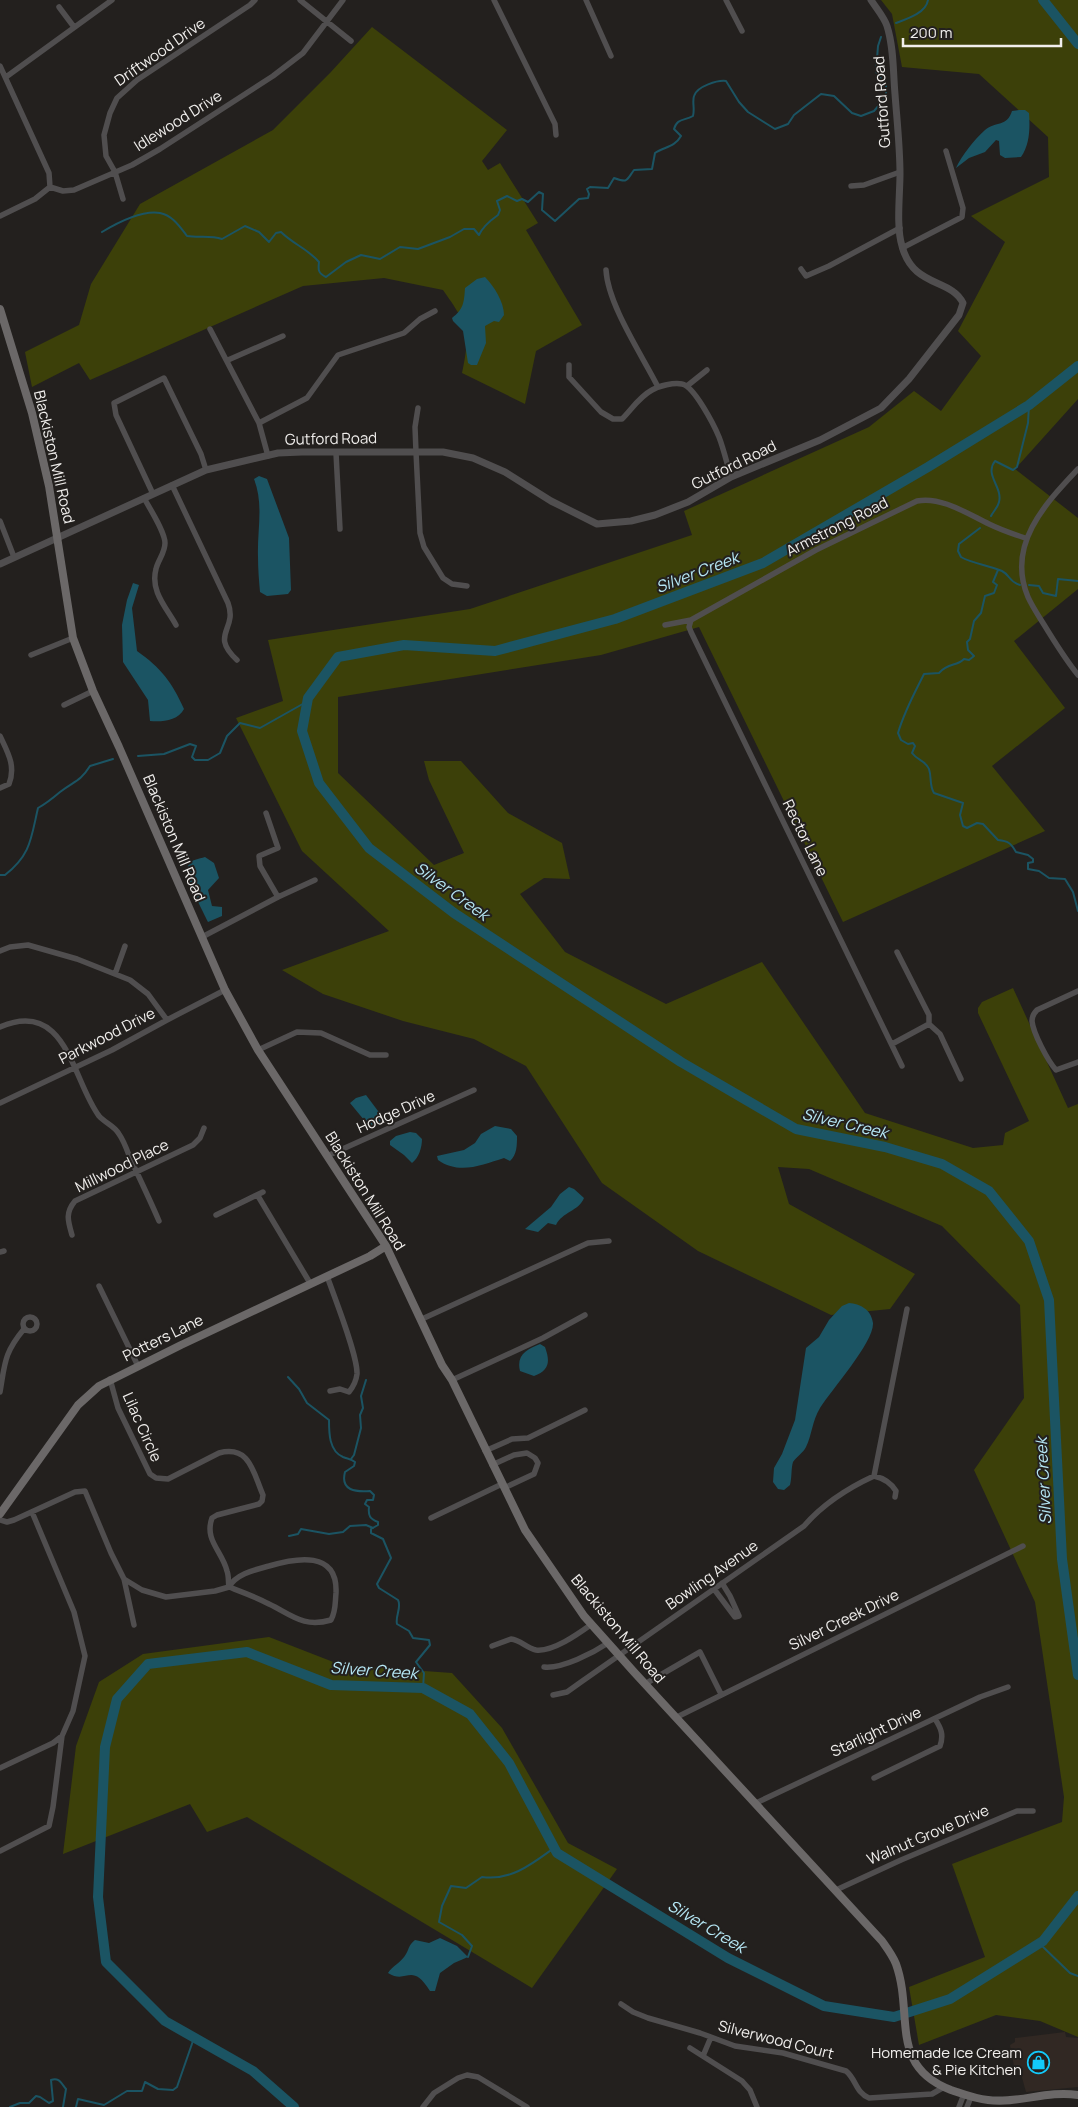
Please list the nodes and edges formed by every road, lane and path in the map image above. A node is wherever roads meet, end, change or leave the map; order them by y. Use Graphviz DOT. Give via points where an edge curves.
graph roads {
  1 [pos="112,0"];
  2 [pos="255,0"];
  3 [pos="300,0"];
  4 [pos="343,0"];
  5 [pos="494,0"];
  6 [pos="586,0"];
  7 [pos="726,0"];
  8 [pos="871,0"];
  9 [pos="59,7"];
  10 [pos="327,21"];
  11 [pos="74,28"];
  12 [pos="742,31"];
  13 [pos="351,41"];
  14 [pos="611,56"];
  15 [pos="0,66"];
  16 [pos="6,78"];
  17 [pos="556,136"];
  18 [pos="946,151"];
  19 [pos="115,172"];
  20 [pos="900,172"];
  21 [pos="851,186"];
  22 [pos="50,187"];
  23 [pos="123,198"];
  24 [pos="0,216"];
  25 [pos="900,228"];
  26 [pos="902,248"];
  27 [pos="800,269"];
  28 [pos="606,270"];
  29 [pos="0,309"];
  30 [pos="435,311"];
  31 [pos="210,328"];
  32 [pos="4,335"];
  33 [pos="283,336"];
  34 [pos="228,360"];
  35 [pos="569,365"];
  36 [pos="707,370"];
  37 [pos="687,386"];
  38 [pos="658,387"];
  39 [pos="418,408"];
  40 [pos="259,423"];
  41 [pos="336,452"];
  42 [pos="416,452"];
  43 [pos="268,456"];
  44 [pos="1078,469"];
  45 [pos="206,470"];
  46 [pos="731,477"];
  47 [pos="172,485"];
  48 [pos="153,494"];
  49 [pos="144,498"];
  50 [pos="0,521"];
  51 [pos="340,530"];
  52 [pos="58,538"];
  53 [pos="1026,538"];
  54 [pos="14,558"];
  55 [pos="0,564"];
  56 [pos="467,586"];
  57 [pos="691,620"];
  58 [pos="176,625"];
  59 [pos="665,625"];
  60 [pos="73,638"];
  61 [pos="31,655"];
  62 [pos="237,660"];
  63 [pos="1078,675"];
  64 [pos="93,691"];
  65 [pos="64,705"];
  66 [pos="0,736"];
  67 [pos="0,788"];
  68 [pos="266,813"];
  69 [pos="315,880"];
  70 [pos="278,897"];
  71 [pos="202,936"];
  72 [pos="125,946"];
  73 [pos="0,951"];
  74 [pos="897,952"];
  75 [pos="115,974"];
  76 [pos="225,990"];
  77 [pos="1078,991"];
  78 [pos="167,1020"];
  79 [pos="929,1024"];
  80 [pos="0,1026"];
  81 [pos="892,1044"];
  82 [pos="258,1050"];
  83 [pos="386,1055"];
  84 [pos="1078,1062"];
  85 [pos="902,1066"];
  86 [pos="76,1068"];
  87 [pos="961,1079"];
  88 [pos="474,1090"];
  89 [pos="0,1103"];
  90 [pos="204,1128"];
  91 [pos="327,1156"];
  92 [pos="137,1173"];
  93 [pos="216,1215"];
  94 [pos="159,1221"];
  95 [pos="72,1235"];
  96 [pos="610,1241"];
  97 [pos="386,1246"];
  98 [pos="326,1276"];
  99 [pos="310,1283"];
  100 [pos="99,1286"];
  101 [pos="908,1309"];
  102 [pos="585,1315"];
  103 [pos="422,1319"];
  104 [pos="24,1329"];
  105 [pos="138,1366"];
  106 [pos="110,1379"];
  107 [pos="452,1380"];
  108 [pos="330,1391"];
  109 [pos="0,1392"];
  110 [pos="585,1410"];
  111 [pos="486,1451"];
  112 [pos="492,1465"];
  113 [pos="874,1476"];
  114 [pos="503,1486"];
  115 [pos="895,1497"];
  116 [pos="32,1512"];
  117 [pos="0,1514"];
  118 [pos="430,1518"];
  119 [pos="0,1520"];
  120 [pos="1023,1546"];
  121 [pos="124,1579"];
  122 [pos="722,1583"];
  123 [pos="229,1587"];
  124 [pos="714,1589"];
  125 [pos="592,1624"];
  126 [pos="134,1625"];
  127 [pos="608,1643"];
  128 [pos="492,1646"];
  129 [pos="619,1655"];
  130 [pos="544,1667"];
  131 [pos="645,1684"];
  132 [pos="1008,1687"];
  133 [pos="721,1694"];
  134 [pos="553,1695"];
  135 [pos="676,1717"];
  136 [pos="935,1719"];
  137 [pos="62,1736"];
  138 [pos="0,1768"];
  139 [pos="874,1778"];
  140 [pos="756,1803"];
  141 [pos="1033,1811"];
  142 [pos="0,1850"];
  143 [pos="836,1890"];
  144 [pos="621,2004"];
  145 [pos="711,2037"];
  146 [pos="690,2048"];
  147 [pos="704,2056"];
  148 [pos="944,2087"];
  149 [pos="1078,2095"];
  150 [pos="968,2096"];
  151 [pos="422,2107"];
  152 [pos="527,2107"];
  153 [pos="757,2107"];
  154 [pos="959,2107"];
  155 [pos="967,2107"];
  1 -- 11 [label="street"];
  2 -- 19 [label="street, Driftwood Drive" via="137,80 117,98 104,136 106,156"];
  3 -- 10 [label="street"];
  4 -- 10 [label="street, Idlewood Drive"];
  5 -- 17 [label="street" via="556,124"];
  6 -- 14 [label="street"];
  7 -- 12 [label="street"];
  8 -- 20 [label="street, Gutford Road" via="886,25 892,48"];
  9 -- 11 [label="street"];
  10 -- 13 [label="street"];
  10 -- 19 [label="street, Idlewood Drive" via="303,53 273,76 160,149"];
  11 -- 16 [label="street"];
  15 -- 16 [label="street"];
  16 -- 22 [label="street" via="50,173"];
  18 -- 26 [label="street" via="963,208 962,217"];
  19 -- 22 [label="street, Idlewood Drive" via="74,190"];
  19 -- 23 [label="street, Driftwood Drive"];
  20 -- 21 [label="street" via="864,185"];
  20 -- 25 [label="street, Gutford Road"];
  22 -- 24 [label="street" via="35,199"];
  25 -- 26 [label="street, Gutford Road"];
  25 -- 27 [label="street" via="806,276"];
  26 -- 46 [label="street, Gutford Road" via="914,270 960,298 963,304 959,315 881,408 820,440"];
  28 -- 38 [label="street" via="618,310"];
  29 -- 32 [label="main road, Blackiston Mill Road"];
  30 -- 40 [label="street" via="404,333 338,355 307,398"];
  31 -- 34 [label="street"];
  32 -- 52 [label="main road, Blackiston Mill Road" via="32,413"];
  33 -- 34 [label="street"];
  34 -- 40 [label="street"];
  35 -- 38 [label="street" via="569,377 601,412 613,419 622,420 636,402"];
  36 -- 37 [label="street"];
  37 -- 38 [label="street" via="681,383"];
  37 -- 46 [label="street" via="718,436"];
  39 -- 42 [label="street"];
  40 -- 43 [label="street"];
  41 -- 42 [label="street, Gutford Road"];
  41 -- 43 [label="street, Gutford Road"];
  41 -- 51 [label="street"];
  42 -- 46 [label="street, Gutford Road" via="443,452 473,458 505,472 551,501 597,524 655,515 688,502"];
  42 -- 56 [label="street" via="420,533 424,547 443,578 452,584"];
  43 -- 45 [label="street, Gutford Road"];
  44 -- 53 [label="street" via="1038,517"];
  45 -- 47 [label="street, Gutford Road"];
  45 -- 48 [label="street" via="164,378 114,403 116,415"];
  47 -- 48 [label="street, Gutford Road"];
  47 -- 62 [label="street" via="232,613 223,637 227,652"];
  48 -- 49 [label="street, Gutford Road"];
  49 -- 52 [label="street, Gutford Road"];
  49 -- 58 [label="street" via="165,543 156,569 159,599"];
  50 -- 54 [label="street"];
  52 -- 54 [label="street, Gutford Road"];
  52 -- 60 [label="main road, Blackiston Mill Road"];
  53 -- 57 [label="street, Armstrong Road" via="945,504 916,501 816,550"];
  53 -- 63 [label="street" via="1022,564 1028,598"];
  54 -- 55 [label="street, Gutford Road"];
  57 -- 59 [label="street, Armstrong Road"];
  57 -- 81 [label="street, Rector Lane" via="691,632"];
  60 -- 61 [label="street"];
  60 -- 64 [label="main road, Blackiston Mill Road"];
  64 -- 65 [label="street"];
  64 -- 71 [label="main road, Blackiston Mill Road"];
  66 -- 67 [label="street" via="13,773 9,784"];
  68 -- 70 [label="street" via="278,848 259,856 260,866"];
  69 -- 70 [label="street"];
  70 -- 71 [label="street"];
  71 -- 76 [label="main road, Blackiston Mill Road"];
  72 -- 75 [label="street"];
  73 -- 75 [label="street" via="28,945"];
  74 -- 79 [label="street" via="929,1015"];
  75 -- 78 [label="street" via="130,980 148,994"];
  76 -- 78 [label="street, Parkwood Drive"];
  76 -- 82 [label="main road, Blackiston Mill Road"];
  77 -- 84 [label="street" via="1037,1010 1033,1015 1036,1032 1056,1070"];
  78 -- 86 [label="street, Parkwood Drive"];
  79 -- 81 [label="street"];
  79 -- 87 [label="street" via="940,1034"];
  80 -- 86 [label="street" via="25,1020 40,1023 54,1032 68,1050"];
  81 -- 85 [label="street, Rector Lane"];
  82 -- 83 [label="street" via="297,1032 321,1033 370,1055"];
  82 -- 91 [label="main road, Blackiston Mill Road"];
  86 -- 89 [label="street, Parkwood Drive"];
  86 -- 92 [label="street" via="100,1117 120,1134"];
  88 -- 91 [label="street, Hodge Drive"];
  90 -- 92 [label="street, Millwood Place" via="193,1145"];
  91 -- 97 [label="main road, Blackiston Mill Road"];
  92 -- 94 [label="street"];
  92 -- 95 [label="street, Millwood Place" via="75,1202 69,1209 68,1219"];
  93 -- 99 [label="street" via="260,1194"];
  96 -- 103 [label="street" via="588,1242"];
  97 -- 98 [label="main road, Potters Lane"];
  97 -- 103 [label="main road, Blackiston Mill Road"];
  98 -- 99 [label="main road, Potters Lane"];
  98 -- 108 [label="street" via="357,1373 355,1386 349,1392 340,1389"];
  99 -- 105 [label="main road, Potters Lane"];
  100 -- 105 [label="street"];
  101 -- 113 [label="street"];
  102 -- 107 [label="street"];
  103 -- 107 [label="main road, Blackiston Mill Road"];
  104 -- 109 [label="street" via="8,1352"];
  105 -- 106 [label="main road, Potters Lane"];
  106 -- 117 [label="main road, Potters Lane" via="78,1405"];
  106 -- 123 [label="street, Lilac Circle" via="118,1408 150,1474 156,1478 168,1479 227,1451 246,1457 263,1495 262,1500 258,1504 217,1515 209,1525 211,1539 227,1570"];
  107 -- 111 [label="main road, Blackiston Mill Road"];
  110 -- 111 [label="street" via="528,1438 512,1439"];
  111 -- 112 [label="main road, Blackiston Mill Road"];
  112 -- 114 [label="main road, Blackiston Mill Road"];
  112 -- 114 [label="street" via="527,1453 538,1463 534,1474"];
  113 -- 115 [label="street" via="893,1486"];
  113 -- 122 [label="street, Bowling Avenue" via="816,1511 804,1526"];
  114 -- 118 [label="street"];
  114 -- 125 [label="main road, Blackiston Mill Road" via="525,1530"];
  116 -- 119 [label="street" via="7,1522"];
  116 -- 121 [label="street" via="75,1492 85,1491"];
  116 -- 137 [label="street" via="74,1612 84,1656 73,1711"];
  120 -- 133 [label="street, Silver Creek Drive"];
  121 -- 123 [label="street" via="142,1590 166,1597"];
  121 -- 126 [label="street"];
  122 -- 124 [label="street, Bowling Avenue"];
  122 -- 124 [label="street" via="739,1616 735,1617"];
  123 -- 123 [label="street" via="270,1604 294,1619 309,1623 331,1620 335,1614 333,1577 327,1566 315,1560 292,1559 258,1569 233,1579"];
  124 -- 129 [label="street, Bowling Avenue"];
  125 -- 127 [label="main road, Blackiston Mill Road"];
  125 -- 128 [label="street" via="568,1640 541,1650 511,1639"];
  127 -- 129 [label="main road, Blackiston Mill Road"];
  127 -- 130 [label="street" via="553,1668"];
  129 -- 131 [label="main road, Blackiston Mill Road"];
  129 -- 134 [label="street, Bowling Avenue" via="568,1692"];
  131 -- 133 [label="street" via="700,1652"];
  131 -- 135 [label="main road, Blackiston Mill Road"];
  132 -- 136 [label="street, Starlight Drive"];
  133 -- 135 [label="street, Silver Creek Drive"];
  135 -- 140 [label="main road, Blackiston Mill Road"];
  136 -- 139 [label="street" via="943,1738 940,1746"];
  136 -- 140 [label="street, Starlight Drive"];
  137 -- 138 [label="street"];
  137 -- 142 [label="street" via="48,1826"];
  140 -- 143 [label="main road, Blackiston Mill Road"];
  141 -- 143 [label="street, Walnut Grove Drive" via="1017,1811"];
  143 -- 148 [label="main road, Blackiston Mill Road" via="882,1941 895,1961 911,2058 930,2079"];
  144 -- 145 [label="street, Silverwood Court" via="648,2018"];
  145 -- 147 [label="street"];
  145 -- 148 [label="street, Silverwood Court" via="735,2046 783,2053 842,2069 869,2098 932,2094"];
  146 -- 147 [label="street"];
  147 -- 153 [label="street" via="746,2085"];
  148 -- 150 [label="main road"];
  149 -- 150 [label="main road" via="1052,2094 998,2101"];
  150 -- 154 [label="street"];
  150 -- 155 [label="street"];
  151 -- 152 [label="street" via="434,2093 468,2075 478,2077"];
}
